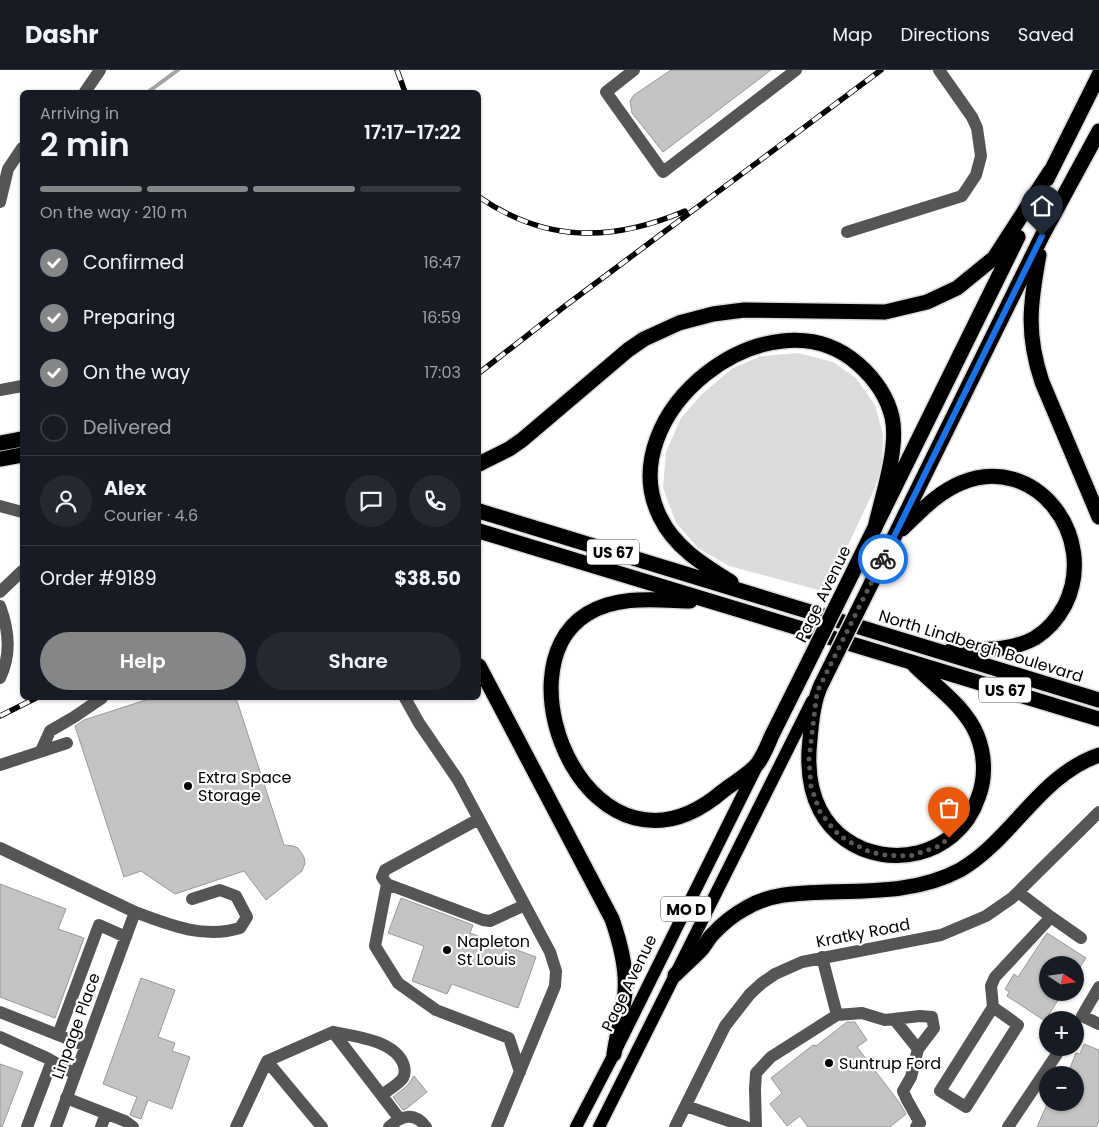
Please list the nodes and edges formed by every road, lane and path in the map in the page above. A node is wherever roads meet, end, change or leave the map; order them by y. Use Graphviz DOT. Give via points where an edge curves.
graph roads {
  1 [pos="100,70"];
  2 [pos="634,70"];
  3 [pos="796,70"];
  4 [pos="939,70"];
  5 [pos="1099,75"];
  6 [pos="86,90"];
  7 [pos="1099,131"];
  8 [pos="20,149"];
  9 [pos="6,159"];
  10 [pos="1051,170"];
  11 [pos="0,202"];
  12 [pos="847,232"];
  13 [pos="1042,236"];
  14 [pos="20,386"];
  15 [pos="0,390"];
  16 [pos="20,439"];
  17 [pos="0,443"];
  18 [pos="20,455"];
  19 [pos="0,459"];
  20 [pos="481,463"];
  21 [pos="0,506"];
  22 [pos="20,511"];
  23 [pos="481,512"];
  24 [pos="1099,517"];
  25 [pos="875,528"];
  26 [pos="481,532"];
  27 [pos="894,537"];
  28 [pos="20,573"];
  29 [pos="0,592"];
  30 [pos="747,592"];
  31 [pos="714,602"];
  32 [pos="0,606"];
  33 [pos="941,652"];
  34 [pos="911,662"];
  35 [pos="481,670"];
  36 [pos="0,678"];
  37 [pos="820,686"];
  38 [pos="99,700"];
  39 [pos="406,700"];
  40 [pos="1099,700"];
  41 [pos="1099,719"];
  42 [pos="67,743"];
  43 [pos="42,751"];
  44 [pos="1099,755"];
  45 [pos="758,763"];
  46 [pos="0,765"];
  47 [pos="479,819"];
  48 [pos="1097,819"];
  49 [pos="0,848"];
  50 [pos="386,884"];
  51 [pos="1018,892"];
  52 [pos="192,899"];
  53 [pos="525,905"];
  54 [pos="136,912"];
  55 [pos="1051,917"];
  56 [pos="126,937"];
  57 [pos="1081,938"];
  58 [pos="822,957"];
  59 [pos="675,975"];
  60 [pos="1099,987"];
  61 [pos="993,1007"];
  62 [pos="1084,1011"];
  63 [pos="0,1012"];
  64 [pos="837,1015"];
  65 [pos="894,1019"];
  66 [pos="1084,1022"];
  67 [pos="1099,1024"];
  68 [pos="333,1032"];
  69 [pos="58,1035"];
  70 [pos="0,1037"];
  71 [pos="86,1046"];
  72 [pos="918,1049"];
  73 [pos="614,1054"];
  74 [pos="1056,1056"];
  75 [pos="52,1061"];
  76 [pos="267,1061"];
  77 [pos="520,1072"];
  78 [pos="75,1074"];
  79 [pos="382,1095"];
  80 [pos="66,1098"];
  81 [pos="686,1106"];
  82 [pos="106,1114"];
  83 [pos="399,1118"];
  84 [pos="741,1126"];
  85 [pos="27,1127"];
  86 [pos="56,1127"];
  87 [pos="101,1127"];
  88 [pos="133,1127"];
  89 [pos="236,1127"];
  90 [pos="322,1127"];
  91 [pos="389,1127"];
  92 [pos="426,1127"];
  93 [pos="497,1127"];
  94 [pos="576,1127"];
  95 [pos="599,1127"];
  96 [pos="675,1127"];
  97 [pos="756,1127"];
  98 [pos="916,1127"];
  99 [pos="1008,1127"];
  1 -- 6 [label="street"];
  2 -- 3 [label="street" via="606,92 663,172"];
  4 -- 12 [label="street" via="977,128 981,156 976,175 962,196"];
  5 -- 10 [label="highway, Page Avenue / MO D"];
  7 -- 13 [label="highway, MO D"];
  8 -- 9 [label="street"];
  9 -- 11 [label="street" via="8,170"];
  10 -- 20 [label="highway" via="994,258 941,296 912,307 885,312 744,310 679,323 628,350 522,440"];
  10 -- 25 [label="highway, Page Avenue / MO D"];
  13 -- 24 [label="highway" via="1030,307 1034,357"];
  13 -- 27 [label="highway, MO D"];
  14 -- 15 [label="street"];
  16 -- 17 [label="highway"];
  18 -- 19 [label="highway"];
  21 -- 22 [label="street"];
  23 -- 30 [label="highway, North Lindbergh Boulevard / US 67"];
  25 -- 30 [label="highway" via="893,446 892,418 875,381 843,354 815,343 785,340 734,356 695,383 670,413 659,433 650,474 660,517 676,541 698,561"];
  25 -- 45 [label="highway, Page Avenue / MO D, bridge"];
  26 -- 31 [label="highway, US 67"];
  27 -- 33 [label="highway" via="934,498 963,482 990,477 1031,486 1054,505 1070,530 1076,559 1073,585 1062,611 1046,630 1010,647"];
  27 -- 37 [label="highway, MO D, bridge"];
  28 -- 29 [label="street"];
  30 -- 33 [label="highway, North Lindbergh Boulevard / US 67"];
  31 -- 34 [label="highway, US 67"];
  31 -- 45 [label="highway" via="642,599 599,608 586,615 561,643 552,668 550,692 555,722 574,767 592,792 612,810 638,820 663,821 695,811"];
  32 -- 36 [label="street" via="7,624 8,659"];
  33 -- 40 [label="highway, North Lindbergh Boulevard / US 67"];
  34 -- 37 [label="highway" via="960,709 976,734 984,777 976,806 968,819 937,847 910,856 884,855 857,847 835,831 820,812 809,776 810,739"];
  34 -- 41 [label="highway, US 67"];
  35 -- 73 [label="highway" via="617,933 624,964 625,992"];
  37 -- 59 [label="main road, MO D"];
  38 -- 43 [label="street" via="50,731"];
  39 -- 47 [label="street"];
  42 -- 43 [label="street"];
  43 -- 46 [label="street"];
  44 -- 59 [label="highway" via="1079,764 1054,783 974,861 960,870 916,887 802,893 759,901 721,926"];
  45 -- 73 [label="main road, Page Avenue / MO D"];
  47 -- 50 [label="street" via="385,870 382,877"];
  47 -- 53 [label="street"];
  48 -- 51 [label="street, Kratky Road"];
  49 -- 54 [label="street"];
  50 -- 53 [label="street" via="483,920 490,921"];
  50 -- 77 [label="street" via="375,946 398,983 436,1010 510,1038"];
  51 -- 55 [label="street"];
  51 -- 58 [label="street, Kratky Road" via="986,916 941,935"];
  52 -- 54 [label="street" via="220,890 236,896 247,917 240,928 204,932 171,926"];
  53 -- 77 [label="street" via="550,952 556,971 555,986"];
  54 -- 56 [label="street, Linpage Place"];
  55 -- 57 [label="street"];
  55 -- 61 [label="street" via="995,977 991,986"];
  56 -- 69 [label="street" via="99,926"];
  56 -- 71 [label="street, Linpage Place"];
  58 -- 64 [label="street"];
  58 -- 81 [label="street, Kratky Road" via="775,974 750,994 725,1026"];
  59 -- 95 [label="main road, MO D"];
  60 -- 62 [label="street"];
  61 -- 61 [label="street" via="1018,1025 966,1107 940,1090"];
  63 -- 69 [label="street"];
  64 -- 65 [label="street" via="862,1013 885,1020"];
  64 -- 97 [label="street" via="771,1057 756,1073"];
  65 -- 72 [label="street"];
  65 -- 72 [label="street" via="932,1017 934,1028"];
  66 -- 67 [label="street"];
  68 -- 76 [label="street"];
  68 -- 79 [label="street"];
  68 -- 79 [label="street" via="370,1039 388,1047 402,1060 403,1078"];
  69 -- 71 [label="street"];
  70 -- 75 [label="street"];
  71 -- 78 [label="street, Linpage Place"];
  72 -- 98 [label="street" via="911,1077 903,1091 920,1124"];
  73 -- 94 [label="main road, Page Avenue / MO D"];
  74 -- 99 [label="street"];
  75 -- 78 [label="street"];
  75 -- 85 [label="street"];
  76 -- 89 [label="street"];
  76 -- 90 [label="street"];
  77 -- 93 [label="street"];
  78 -- 80 [label="street, Linpage Place"];
  79 -- 83 [label="street"];
  80 -- 82 [label="street"];
  80 -- 86 [label="street, Linpage Place"];
  81 -- 84 [label="street"];
  81 -- 96 [label="street, Kratky Road"];
  82 -- 87 [label="street"];
  82 -- 88 [label="street"];
  83 -- 91 [label="street"];
  83 -- 92 [label="street" via="411,1116"];
}
